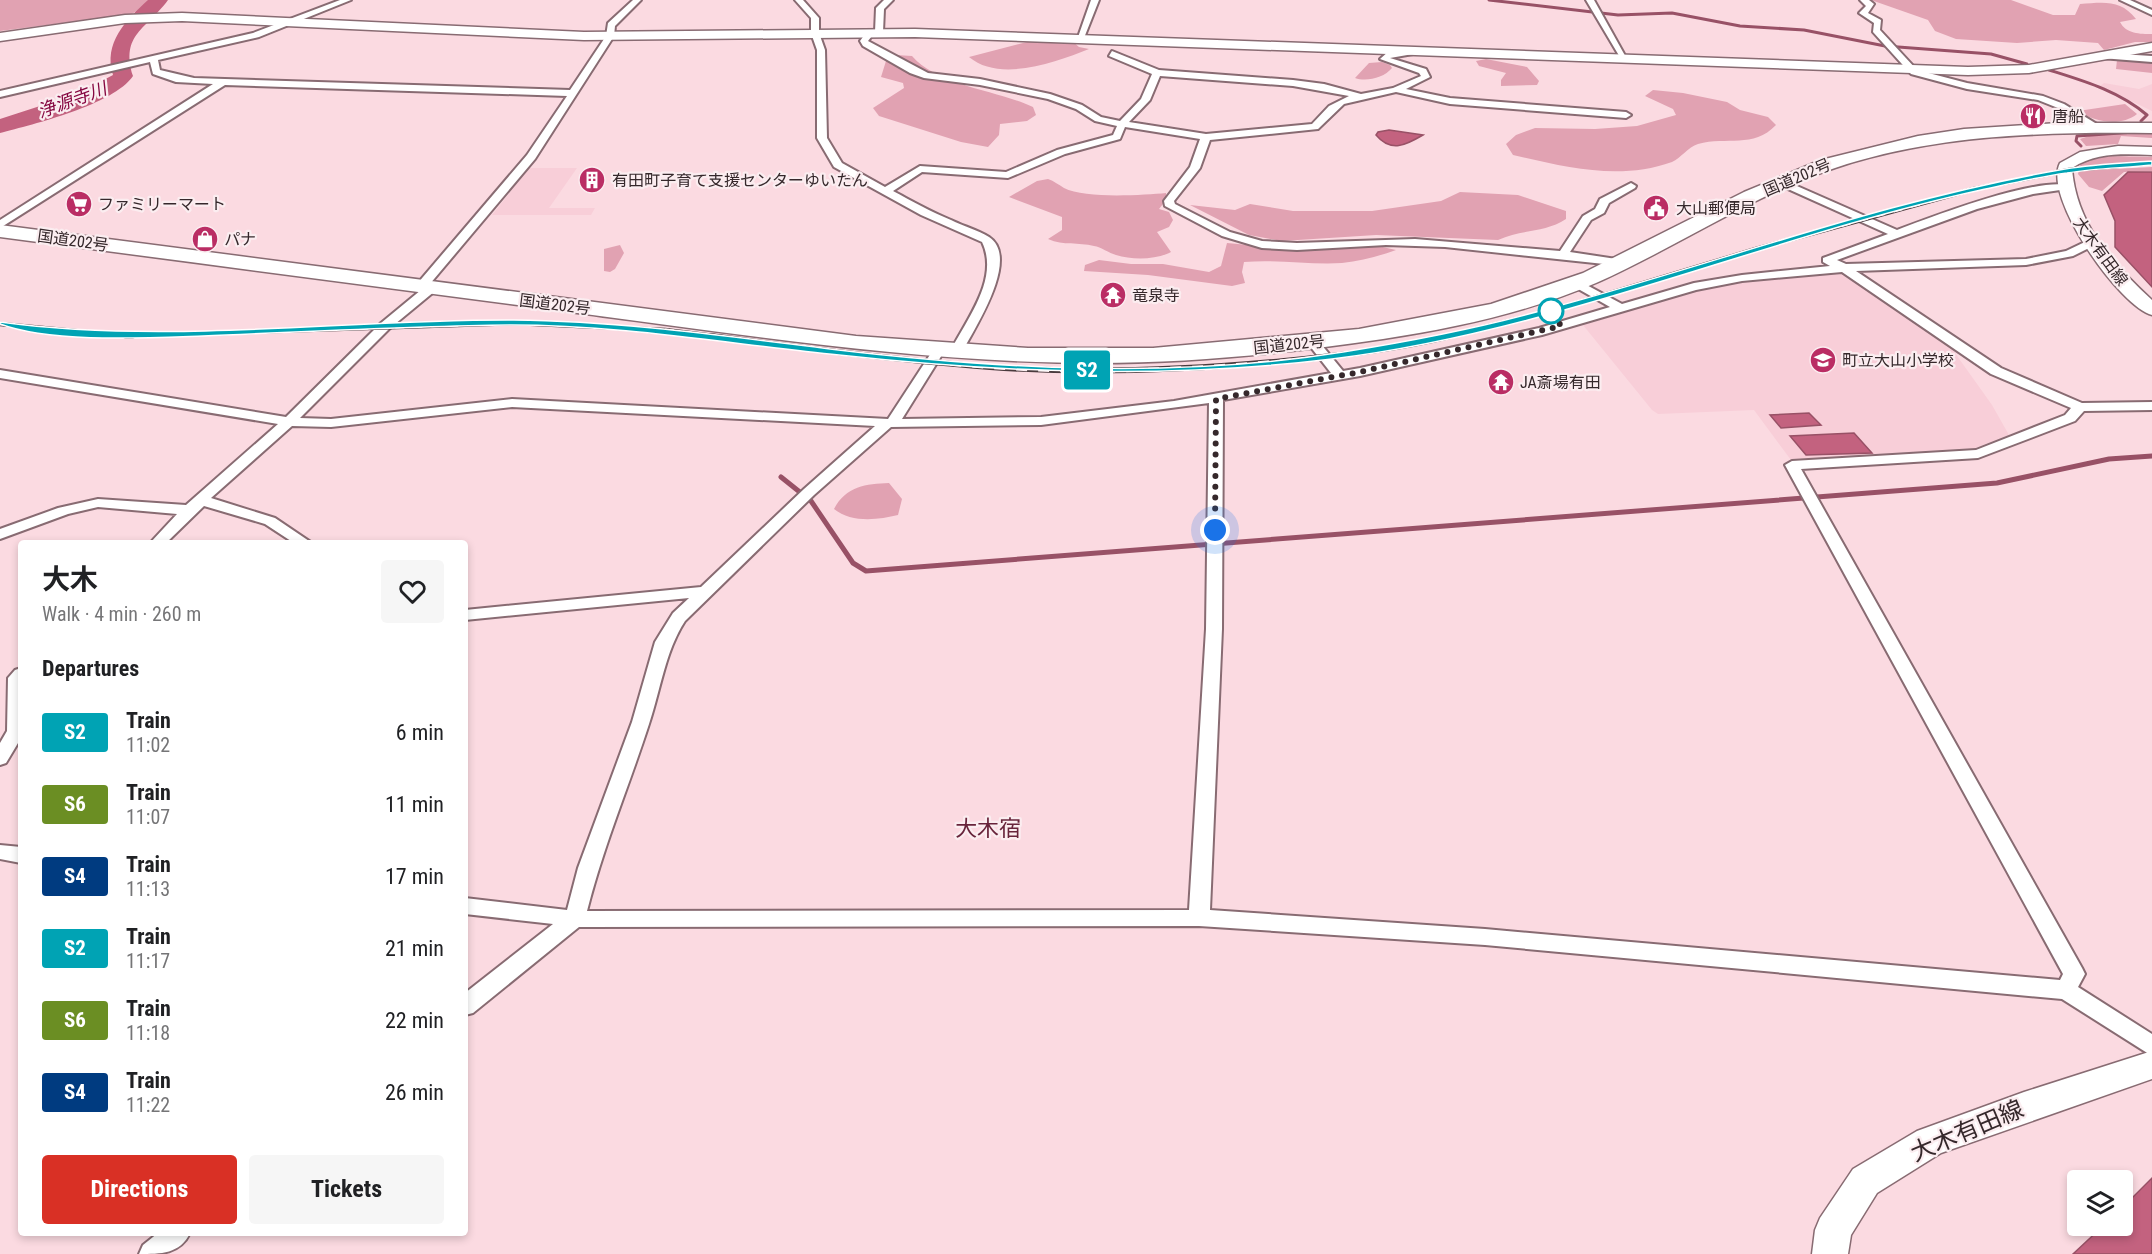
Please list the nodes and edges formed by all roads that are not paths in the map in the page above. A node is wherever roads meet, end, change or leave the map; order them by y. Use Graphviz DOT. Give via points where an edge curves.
graph roads {
  1 [pos="347,0"];
  2 [pos="637,0"];
  3 [pos="799,0"];
  4 [pos="889,0"];
  5 [pos="1095,0"];
  6 [pos="1590,0"];
  7 [pos="1864,0"];
  8 [pos="2124,0"];
  9 [pos="2152,14"];
  10 [pos="293,22"];
  11 [pos="875,32"];
  12 [pos="815,33"];
  13 [pos="610,36"];
  14 [pos="0,37"];
  15 [pos="1080,38"];
  16 [pos="2152,47"];
  17 [pos="1439,51"];
  18 [pos="1112,54"];
  19 [pos="2104,56"];
  20 [pos="2152,58"];
  21 [pos="1625,59"];
  22 [pos="153,60"];
  23 [pos="1909,70"];
  24 [pos="1157,73"];
  25 [pos="223,82"];
  26 [pos="1396,90"];
  27 [pos="572,93"];
  28 [pos="0,94"];
  29 [pos="1359,96"];
  30 [pos="1626,115"];
  31 [pos="1122,124"];
  32 [pos="2095,126"];
  33 [pos="2152,128"];
  34 [pos="1206,137"];
  35 [pos="2152,151"];
  36 [pos="1781,182"];
  37 [pos="1631,186"];
  38 [pos="2063,187"];
  39 [pos="885,191"];
  40 [pos="0,225"];
  41 [pos="0,231"];
  42 [pos="1900,234"];
  43 [pos="2091,243"];
  44 [pos="1563,255"];
  45 [pos="1623,264"];
  46 [pos="1844,268"];
  47 [pos="1577,284"];
  48 [pos="426,287"];
  49 [pos="1620,308"];
  50 [pos="2152,310"];
  51 [pos="1312,341"];
  52 [pos="948,351"];
  53 [pos="0,374"];
  54 [pos="1340,376"];
  55 [pos="1216,399"];
  56 [pos="2152,406"];
  57 [pos="2080,407"];
  58 [pos="289,422"];
  59 [pos="890,423"];
  60 [pos="195,505"];
  61 [pos="0,534"];
  62 [pos="161,540"];
  63 [pos="299,540"];
  64 [pos="710,591"];
  65 [pos="468,615"];
  66 [pos="18,677"];
  67 [pos="0,758"];
  68 [pos="0,852"];
  69 [pos="18,855"];
  70 [pos="468,906"];
  71 [pos="1199,918"];
  72 [pos="575,919"];
  73 [pos="2066,990"];
  74 [pos="468,1004"];
  75 [pos="2152,1046"];
  76 [pos="2152,1065"];
  77 [pos="174,1236"];
  78 [pos="152,1254"];
  79 [pos="1830,1254"];
  1 -- 10 [label="street"];
  2 -- 13 [label="street" via="611,25"];
  3 -- 12 [label="street" via="815,18"];
  4 -- 11 [label="street" via="880,8"];
  5 -- 15 [label="street"];
  6 -- 21 [label="street"];
  7 -- 23 [label="street" via="1871,6 1863,13 1878,22 1876,30"];
  8 -- 9 [label="street"];
  10 -- 13 [label="street"];
  10 -- 14 [label="street" via="162,17"];
  10 -- 22 [label="street"];
  11 -- 12 [label="street"];
  11 -- 15 [label="street"];
  11 -- 31 [label="street" via="864,41 866,44 913,71 1050,97 1098,119"];
  12 -- 13 [label="street"];
  12 -- 39 [label="street" via="820,50 821,116 826,147 838,165"];
  13 -- 27 [label="street"];
  15 -- 17 [label="street"];
  16 -- 19 [label="street"];
  17 -- 21 [label="street"];
  17 -- 26 [label="street" via="1386,55 1384,59 1426,74"];
  18 -- 24 [label="street"];
  19 -- 20 [label="street"];
  19 -- 23 [label="street" via="2029,69"];
  21 -- 23 [label="street"];
  22 -- 25 [label="street" via="156,72 176,79"];
  22 -- 28 [label="street"];
  23 -- 32 [label="street" via="1967,86 2040,98"];
  24 -- 29 [label="street" via="1324,87"];
  24 -- 31 [label="street" via="1145,100"];
  25 -- 27 [label="street"];
  25 -- 40 [label="street"];
  26 -- 29 [label="street"];
  26 -- 30 [label="street" via="1450,101"];
  27 -- 48 [label="street" via="531,157"];
  29 -- 34 [label="street" via="1336,104 1315,128"];
  31 -- 34 [label="street"];
  31 -- 39 [label="street" via="1117,137 1061,152 1008,175 920,169"];
  32 -- 33 [label="highway, 国道202号"];
  32 -- 36 [label="highway, 国道202号" via="1989,131 1904,143 1861,152"];
  34 -- 44 [label="street" via="1195,168 1173,194 1170,206 1234,238 1298,245 1388,242"];
  35 -- 38 [label="street" via="2076,157 2065,166"];
  36 -- 42 [label="street"];
  36 -- 45 [label="highway, 国道202号"];
  37 -- 44 [label="street" via="1604,201 1600,211 1587,218"];
  38 -- 42 [label="street" via="2026,191"];
  38 -- 43 [label="street, 大木有田線" via="2075,218"];
  39 -- 52 [label="street" via="987,240 993,248 994,275"];
  41 -- 48 [label="highway, 国道202号"];
  42 -- 46 [label="street" via="1827,260"];
  43 -- 46 [label="street" via="2069,254 2026,262"];
  43 -- 50 [label="street, 大木有田線" via="2128,289"];
  44 -- 45 [label="street"];
  45 -- 47 [label="highway, 国道202号"];
  46 -- 49 [label="street" via="1742,278"];
  46 -- 57 [label="street" via="1996,371"];
  47 -- 49 [label="street"];
  47 -- 51 [label="highway, 国道202号" via="1458,318"];
  48 -- 52 [label="highway, 国道202号" via="845,342"];
  48 -- 58 [label="street"];
  49 -- 54 [label="street" via="1542,331"];
  51 -- 52 [label="highway, 国道202号" via="1131,356"];
  51 -- 54 [label="street"];
  52 -- 59 [label="street"];
  53 -- 58 [label="street"];
  54 -- 55 [label="street"];
  55 -- 59 [label="street" via="1041,421"];
  55 -- 71 [label="street" via="1214,629"];
  56 -- 57 [label="street"];
  57 -- 73 [label="street" via="2070,418 1978,454 1792,465 2074,974"];
  58 -- 59 [label="street" via="331,423 512,403"];
  58 -- 60 [label="street"];
  59 -- 64 [label="street" via="809,492"];
  60 -- 61 [label="street" via="98,504 63,511"];
  60 -- 62 [label="street"];
  60 -- 63 [label="street" via="270,521"];
  64 -- 65 [label="street"];
  64 -- 72 [label="street" via="679,617 663,642 641,722 588,868"];
  66 -- 67 [label="street" via="16,731"];
  68 -- 69 [label="street"];
  70 -- 72 [label="street"];
  71 -- 72 [label="street"];
  71 -- 73 [label="street" via="1485,937"];
  72 -- 74 [label="street"];
  73 -- 75 [label="street"];
  76 -- 79 [label="street, 大木有田線" via="1929,1142 1865,1181 1833,1230"];
  77 -- 78 [label="street"];
}
